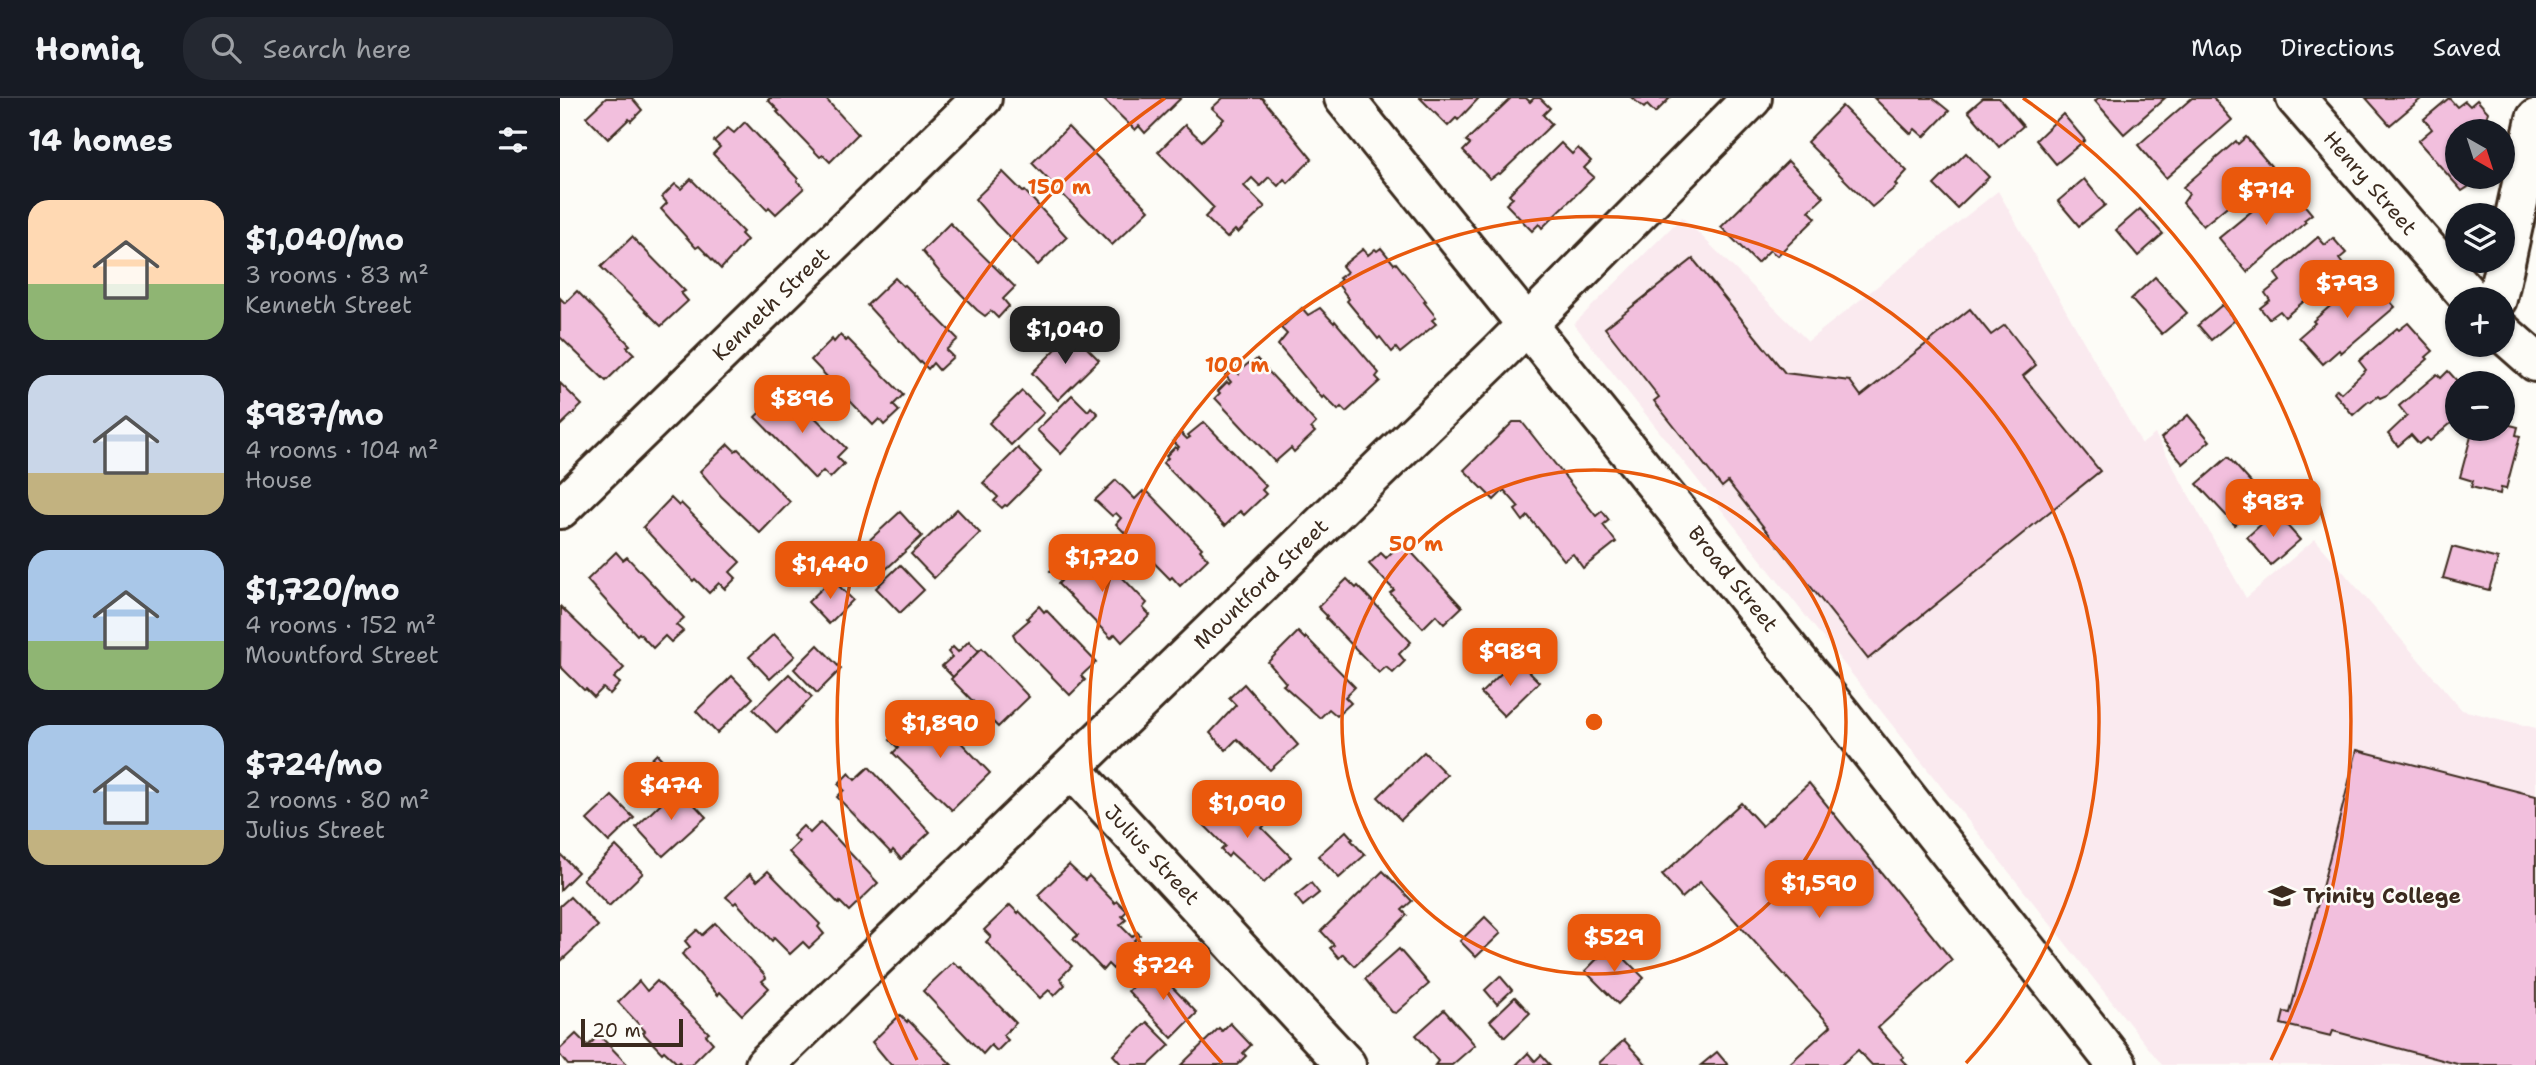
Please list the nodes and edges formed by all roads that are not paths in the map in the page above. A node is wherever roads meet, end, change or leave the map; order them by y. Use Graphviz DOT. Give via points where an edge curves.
graph roads {
  1 [pos="982,98"];
  2 [pos="1344,98"];
  3 [pos="1752,98"];
  4 [pos="2296,98"];
  5 [pos="2536,119"];
  6 [pos="2461,287"];
  7 [pos="2500,287"];
  8 [pos="1528,324"];
  9 [pos="2515,343"];
  10 [pos="2536,362"];
  11 [pos="560,509"];
  12 [pos="1072,769"];
  13 [pos="765,1065"];
  14 [pos="1346,1065"];
  15 [pos="2117,1065"];
  1 -- 11 [label="street, Kenneth Street"];
  2 -- 8 [label="street, Broad Street"];
  3 -- 8 [label="street, Mountford Street"];
  4 -- 6 [label="street, Henry Street"];
  5 -- 7 [label="street"];
  8 -- 12 [label="street, Mountford Street"];
  8 -- 15 [label="street, Broad Street"];
  9 -- 10 [label="street"];
  12 -- 13 [label="street, Mountford Street"];
  12 -- 14 [label="street, Julius Street"];
}
